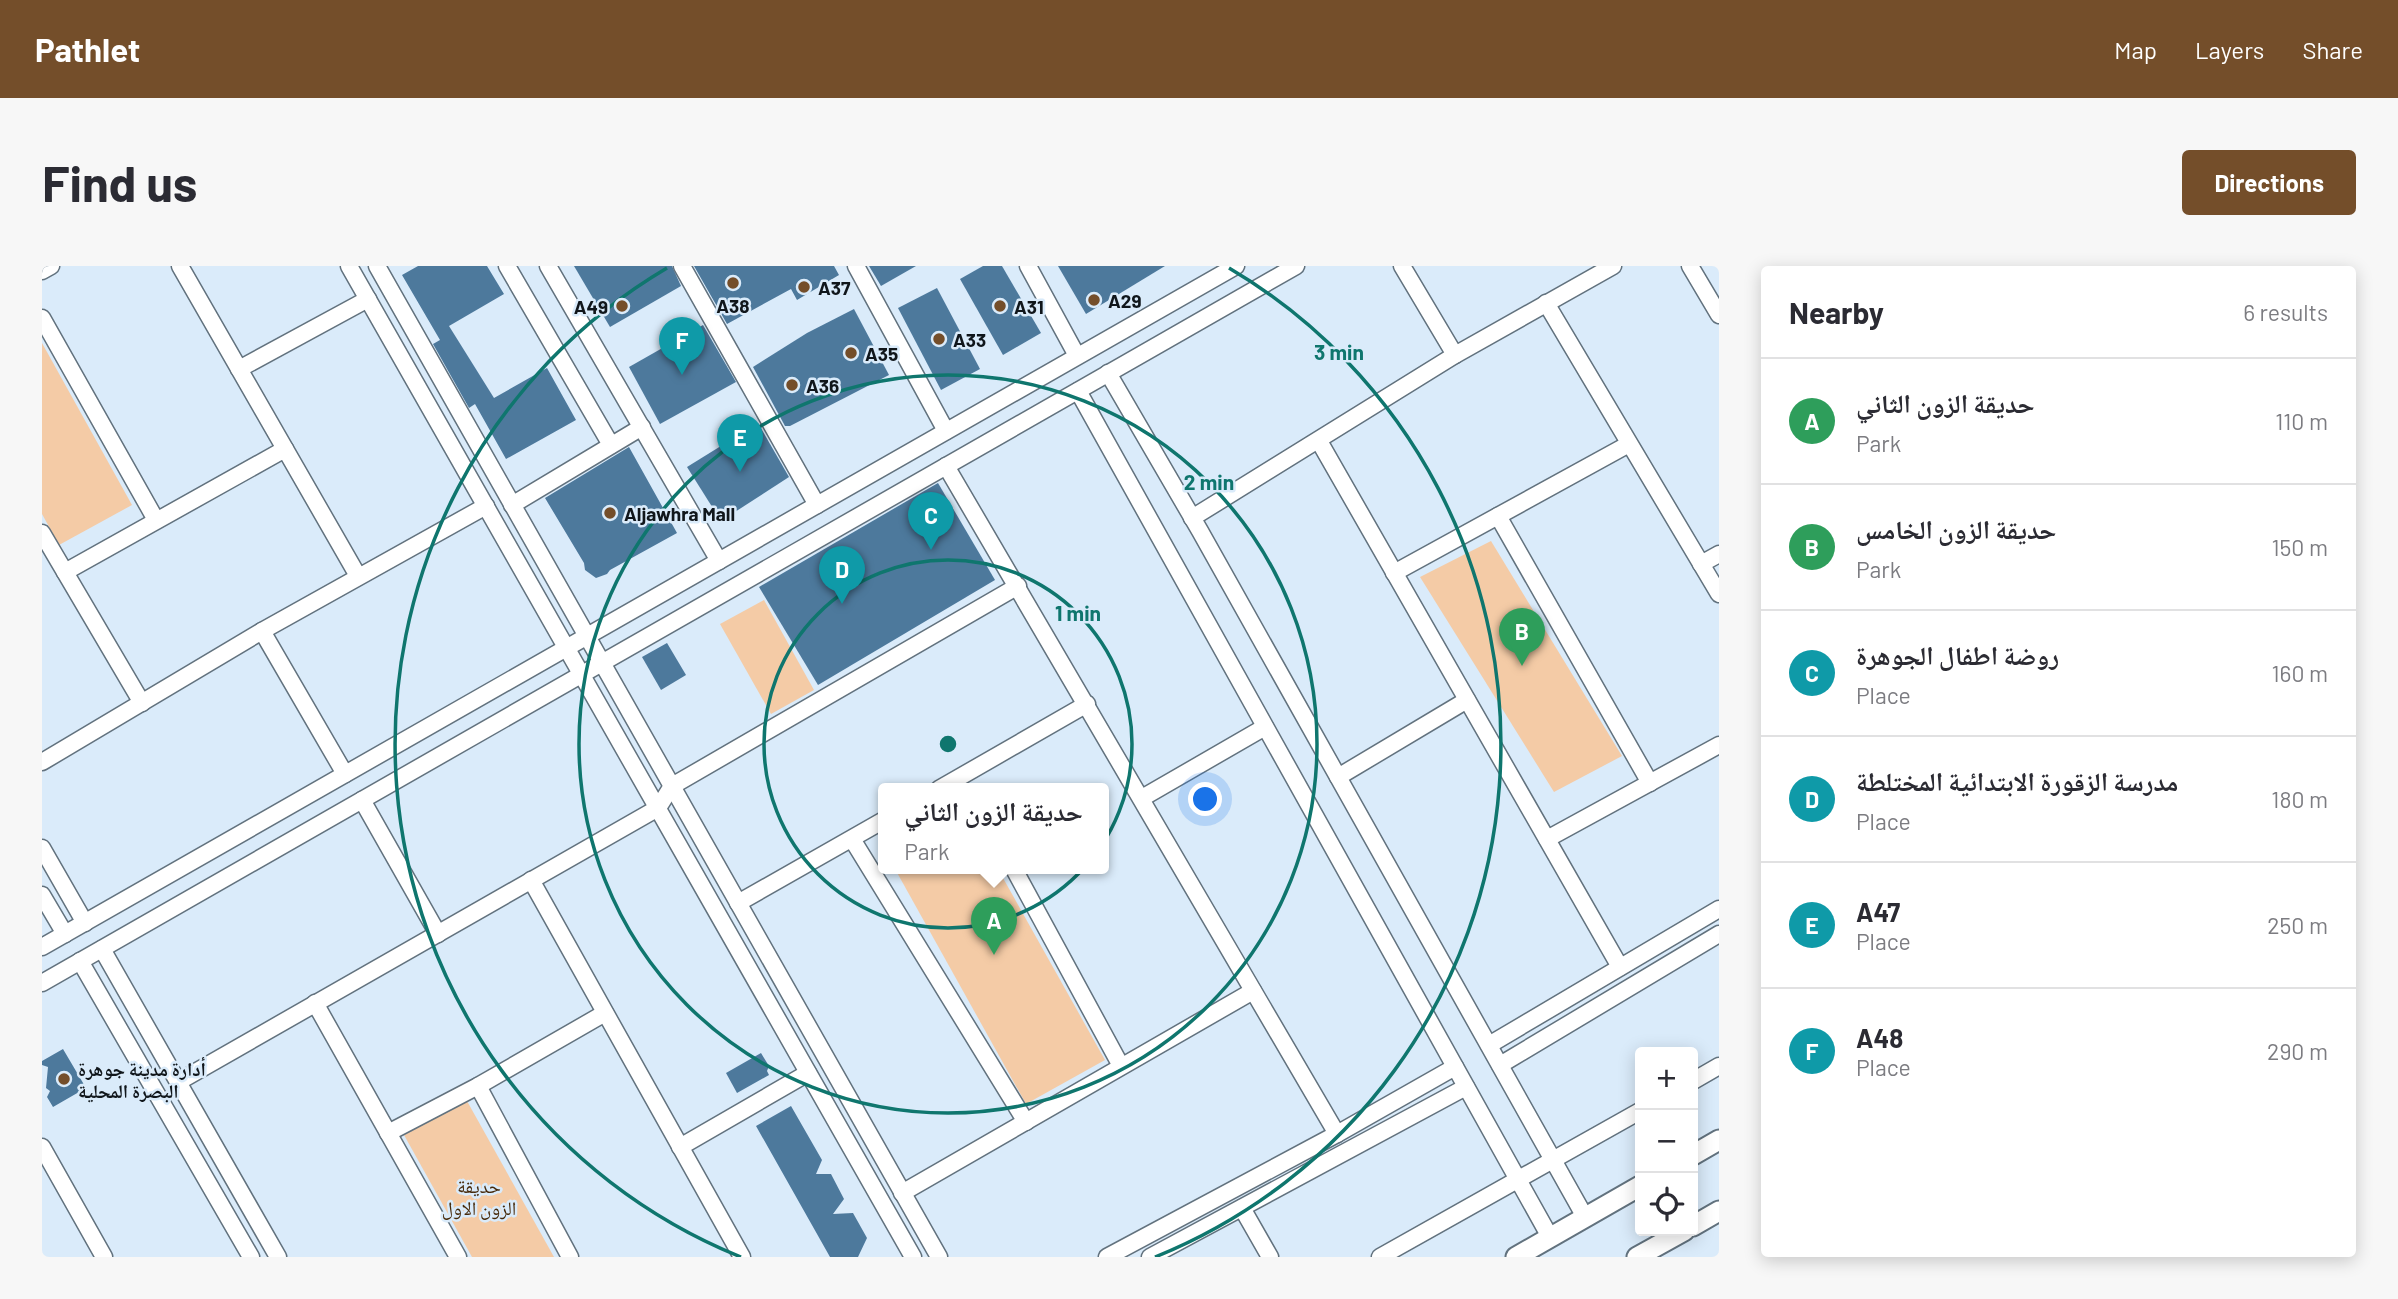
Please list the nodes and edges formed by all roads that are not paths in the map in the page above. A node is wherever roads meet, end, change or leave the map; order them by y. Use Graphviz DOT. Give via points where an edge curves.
graph roads {
  1 [pos="51,266"];
  2 [pos="180,266"];
  3 [pos="349,266"];
  4 [pos="377,266"];
  5 [pos="507,266"];
  6 [pos="548,266"];
  7 [pos="682,266"];
  8 [pos="856,266"];
  9 [pos="1028,266"];
  10 [pos="1236,266"];
  11 [pos="1296,266"];
  12 [pos="1402,266"];
  13 [pos="1613,266"];
  14 [pos="1690,266"];
  15 [pos="42,271"];
  16 [pos="368,299"];
  17 [pos="1546,303"];
  18 [pos="1719,315"];
  19 [pos="42,318"];
  20 [pos="1076,354"];
  21 [pos="1455,355"];
  22 [pos="239,369"];
  23 [pos="1108,373"];
  24 [pos="1078,391"];
  25 [pos="642,427"];
  26 [pos="946,431"];
  27 [pos="1319,441"];
  28 [pos="1629,444"];
  29 [pos="611,445"];
  30 [pos="285,449"];
  31 [pos="946,466"];
  32 [pos="512,505"];
  33 [pos="817,505"];
  34 [pos="486,506"];
  35 [pos="1498,516"];
  36 [pos="1192,518"];
  37 [pos="156,520"];
  38 [pos="42,533"];
  39 [pos="1719,554"];
  40 [pos="719,561"];
  41 [pos="1701,564"];
  42 [pos="65,572"];
  43 [pos="1394,573"];
  44 [pos="358,576"];
  45 [pos="1018,586"];
  46 [pos="1719,594"];
  47 [pos="262,631"];
  48 [pos="587,636"];
  49 [pos="567,648"];
  50 [pos="602,663"];
  51 [pos="582,674"];
  52 [pos="1467,700"];
  53 [pos="142,703"];
  54 [pos="1087,704"];
  55 [pos="1265,727"];
  56 [pos="1719,745"];
  57 [pos="42,762"];
  58 [pos="345,774"];
  59 [pos="1338,777"];
  60 [pos="967,782"];
  61 [pos="1650,783"];
  62 [pos="672,786"];
  63 [pos="1142,798"];
  64 [pos="362,800"];
  65 [pos="658,808"];
  66 [pos="878,823"];
  67 [pos="852,838"];
  68 [pos="1547,839"];
  69 [pos="42,848"];
  70 [pos="1017,874"];
  71 [pos="531,880"];
  72 [pos="42,895"];
  73 [pos="738,902"];
  74 [pos="1719,909"];
  75 [pos="85,923"];
  76 [pos="65,934"];
  77 [pos="438,934"];
  78 [pos="1719,934"];
  79 [pos="42,947"];
  80 [pos="102,948"];
  81 [pos="80,961"];
  82 [pos="1620,967"];
  83 [pos="42,983"];
  84 [pos="1253,991"];
  85 [pos="315,1003"];
  86 [pos="605,1013"];
  87 [pos="1489,1045"];
  88 [pos="1121,1066"];
  89 [pos="1500,1066"];
  90 [pos="1719,1066"];
  91 [pos="1455,1067"];
  92 [pos="808,1073"];
  93 [pos="1698,1078"];
  94 [pos="178,1082"];
  95 [pos="478,1086"];
  96 [pos="1466,1087"];
  97 [pos="1635,1114"];
  98 [pos="1026,1122"];
  99 [pos="388,1133"];
  100 [pos="1337,1134"];
  101 [pos="1719,1140"];
  102 [pos="42,1147"];
  103 [pos="680,1147"];
  104 [pos="1698,1153"];
  105 [pos="1553,1160"];
  106 [pos="1518,1180"];
  107 [pos="1635,1189"];
  108 [pos="902,1193"];
  109 [pos="1242,1208"];
  110 [pos="1719,1211"];
  111 [pos="1585,1217"];
  112 [pos="1698,1223"];
  113 [pos="1675,1236"];
  114 [pos="1550,1237"];
  115 [pos="104,1257"];
  116 [pos="251,1257"];
  117 [pos="278,1257"];
  118 [pos="458,1257"];
  119 [pos="570,1257"];
  120 [pos="742,1257"];
  121 [pos="913,1257"];
  122 [pos="939,1257"];
  123 [pos="1107,1257"];
  124 [pos="1150,1257"];
  125 [pos="1270,1257"];
  126 [pos="1380,1257"];
  127 [pos="1516,1257"];
  128 [pos="1637,1257"];
  1 -- 15 [label="street"];
  2 -- 22 [label="street"];
  3 -- 16 [label="street"];
  4 -- 32 [label="street"];
  5 -- 29 [label="street"];
  6 -- 25 [label="street"];
  7 -- 33 [label="street"];
  8 -- 26 [label="street"];
  9 -- 20 [label="street"];
  10 -- 26 [label="street"];
  11 -- 23 [label="street"];
  12 -- 21 [label="street"];
  13 -- 17 [label="street"];
  14 -- 18 [label="street"];
  16 -- 22 [label="street"];
  16 -- 34 [label="street"];
  17 -- 21 [label="street"];
  17 -- 28 [label="street"];
  19 -- 37 [label="street"];
  21 -- 27 [label="street"];
  22 -- 30 [label="street"];
  23 -- 24 [label="street"];
  23 -- 36 [label="street"];
  24 -- 31 [label="street"];
  24 -- 55 [label="street"];
  25 -- 29 [label="street"];
  25 -- 40 [label="street"];
  26 -- 33 [label="street"];
  27 -- 36 [label="street"];
  27 -- 43 [label="street"];
  28 -- 35 [label="street"];
  28 -- 41 [label="street"];
  29 -- 32 [label="street"];
  30 -- 37 [label="street"];
  30 -- 44 [label="street"];
  31 -- 45 [label="street"];
  31 -- 50 [label="street"];
  32 -- 48 [label="street"];
  33 -- 40 [label="street"];
  34 -- 44 [label="street"];
  34 -- 49 [label="street"];
  35 -- 43 [label="street"];
  35 -- 61 [label="street"];
  36 -- 59 [label="street"];
  37 -- 42 [label="street"];
  38 -- 42 [label="street"];
  39 -- 41 [label="street"];
  40 -- 48 [label="street"];
  41 -- 46 [label="street"];
  42 -- 53 [label="street"];
  43 -- 52 [label="street"];
  44 -- 47 [label="street"];
  45 -- 54 [label="street"];
  45 -- 62 [label="street"];
  47 -- 53 [label="street"];
  47 -- 58 [label="street"];
  48 -- 49 [label="street"];
  48 -- 50 [label="street"];
  49 -- 51 [label="street"];
  49 -- 58 [label="street"];
  50 -- 51 [label="street"];
  50 -- 62 [label="street"];
  51 -- 64 [label="street"];
  51 -- 65 [label="street"];
  52 -- 59 [label="street"];
  52 -- 68 [label="street"];
  53 -- 57 [label="street"];
  54 -- 60 [label="street"];
  54 -- 63 [label="street"];
  55 -- 63 [label="street"];
  55 -- 91 [label="street"];
  56 -- 61 [label="street"];
  58 -- 75 [label="street"];
  59 -- 87 [label="street"];
  61 -- 68 [label="street"];
  62 -- 65 [label="street"];
  62 -- 73 [label="street"];
  63 -- 84 [label="street"];
  64 -- 77 [label="street"];
  64 -- 80 [label="street"];
  65 -- 71 [label="street"];
  65 -- 92 [label="street"];
  66 -- 67 [label="street"];
  67 -- 73 [label="street"];
  67 -- 98 [label="street"];
  68 -- 82 [label="street"];
  69 -- 75 [label="street"];
  70 -- 88 [label="street"];
  71 -- 77 [label="street"];
  71 -- 86 [label="street"];
  72 -- 76 [label="street"];
  73 -- 108 [label="street"];
  74 -- 82 [label="street"];
  75 -- 76 [label="street"];
  76 -- 79 [label="street"];
  77 -- 85 [label="street"];
  78 -- 89 [label="street"];
  80 -- 81 [label="street"];
  80 -- 94 [label="street"];
  81 -- 83 [label="street"];
  81 -- 116 [label="street"];
  82 -- 87 [label="street"];
  84 -- 88 [label="street"];
  84 -- 100 [label="street"];
  85 -- 94 [label="street"];
  85 -- 99 [label="street"];
  86 -- 95 [label="street"];
  86 -- 103 [label="street"];
  87 -- 89 [label="street"];
  88 -- 98 [label="street"];
  89 -- 105 [label="street"];
  90 -- 93 [label="street"];
  91 -- 96 [label="street"];
  91 -- 100 [label="street"];
  92 -- 103 [label="street"];
  92 -- 121 [label="street"];
  94 -- 117 [label="street"];
  95 -- 99 [label="street"];
  95 -- 119 [label="street"];
  96 -- 106 [label="street"];
  96 -- 109 [label="street"];
  97 -- 105 [label="street"];
  98 -- 108 [label="street"];
  99 -- 118 [label="street"];
  100 -- 123 [label="street"];
  101 -- 104 [label="main road"];
  102 -- 115 [label="street"];
  103 -- 120 [label="street"];
  105 -- 106 [label="street"];
  105 -- 111 [label="street"];
  106 -- 114 [label="street"];
  106 -- 126 [label="street"];
  107 -- 111 [label="main road"];
  108 -- 122 [label="street"];
  109 -- 124 [label="street"];
  109 -- 125 [label="street"];
  110 -- 112 [label="main road"];
  111 -- 114 [label="main road"];
  113 -- 128 [label="main road"];
  114 -- 127 [label="main road"];
}
